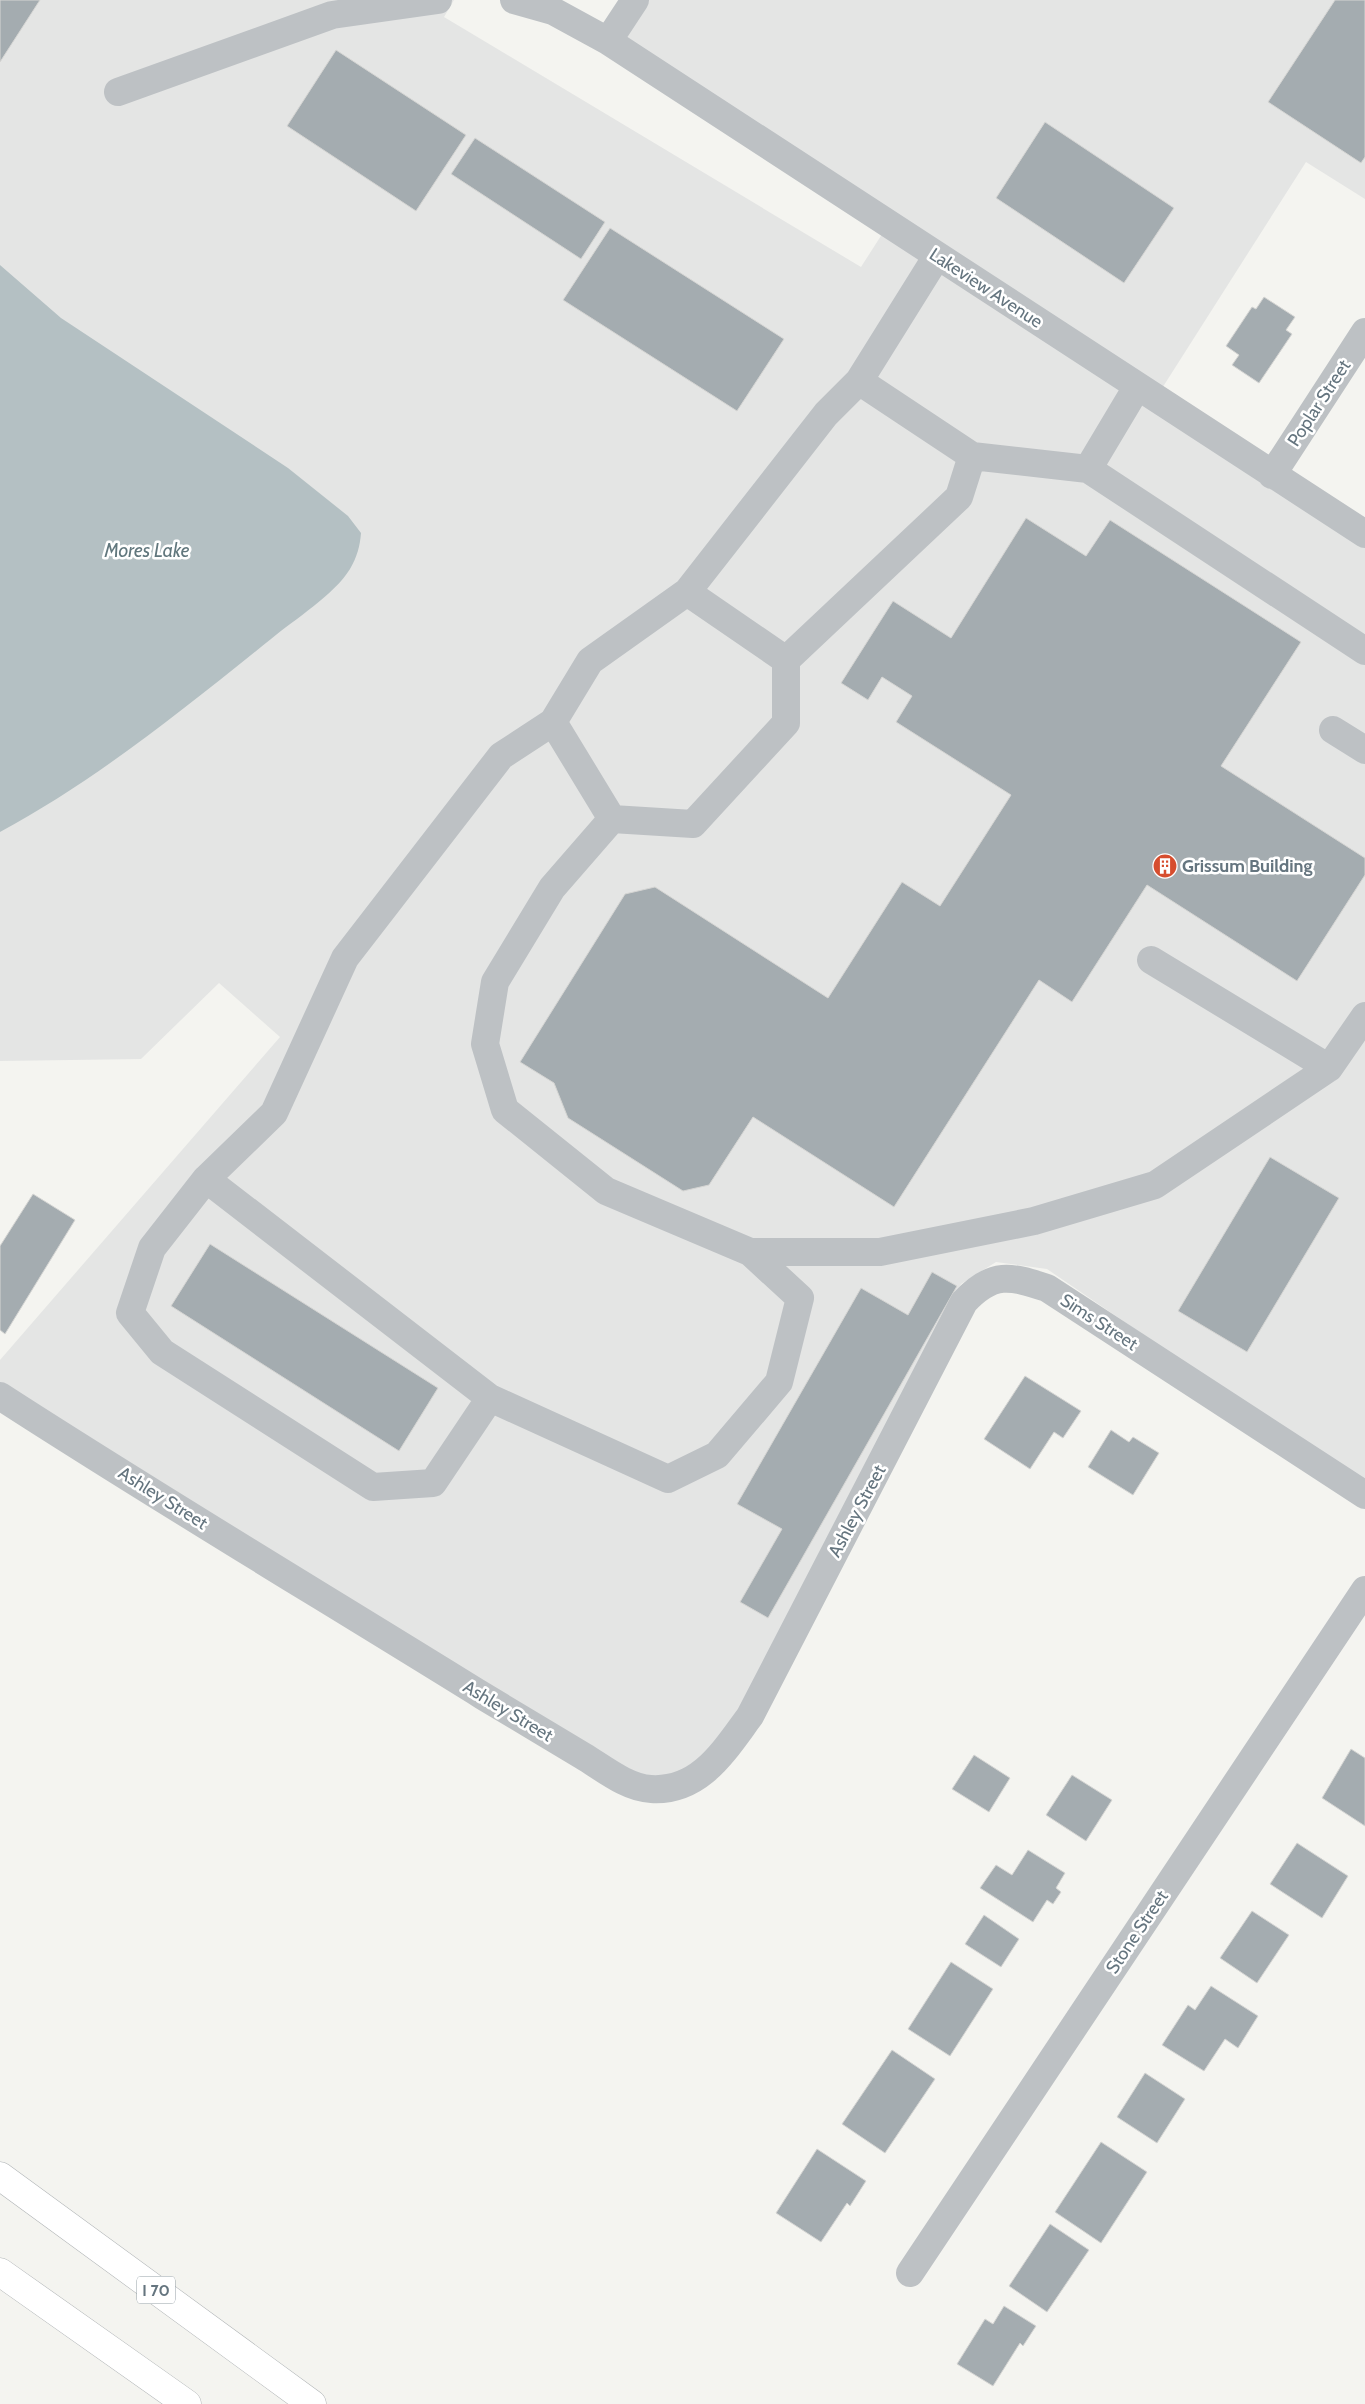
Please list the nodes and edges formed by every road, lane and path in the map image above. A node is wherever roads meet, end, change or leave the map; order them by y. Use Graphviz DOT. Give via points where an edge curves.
graph roads {
  1 [pos="438,0"];
  2 [pos="514,0"];
  3 [pos="635,0"];
  4 [pos="608,42"];
  5 [pos="118,92"];
  6 [pos="937,256"];
  7 [pos="1365,332"];
  8 [pos="859,381"];
  9 [pos="1138,387"];
  10 [pos="972,456"];
  11 [pos="1088,469"];
  12 [pos="1272,474"];
  13 [pos="1365,534"];
  14 [pos="686,592"];
  15 [pos="1365,651"];
  16 [pos="786,660"];
  17 [pos="552,722"];
  18 [pos="1334,730"];
  19 [pos="1365,750"];
  20 [pos="612,819"];
  21 [pos="1151,960"];
  22 [pos="1365,1016"];
  23 [pos="1329,1068"];
  24 [pos="206,1179"];
  25 [pos="750,1252"];
  26 [pos="0,1396"];
  27 [pos="490,1398"];
  28 [pos="891,1447"];
  29 [pos="1365,1495"];
  30 [pos="1365,1590"];
  31 [pos="0,2176"];
  32 [pos="0,2272"];
  33 [pos="910,2273"];
  34 [pos="187,2404"];
  35 [pos="312,2404"];
  1 -- 5 [label="street" via="332,15"];
  2 -- 4 [label="street, Lakeview Avenue" via="553,11"];
  3 -- 4 [label="street"];
  4 -- 6 [label="street, Lakeview Avenue"];
  6 -- 8 [label="street"];
  6 -- 9 [label="street, Lakeview Avenue"];
  7 -- 12 [label="street, Poplar Street"];
  8 -- 10 [label="street"];
  8 -- 14 [label="street" via="826,414"];
  9 -- 11 [label="street"];
  9 -- 12 [label="street, Lakeview Avenue"];
  10 -- 11 [label="street"];
  10 -- 16 [label="street" via="959,497"];
  11 -- 15 [label="street"];
  12 -- 13 [label="street, Lakeview Avenue"];
  14 -- 16 [label="street"];
  14 -- 17 [label="street" via="590,661"];
  16 -- 20 [label="street" via="786,723 693,824"];
  17 -- 20 [label="street"];
  17 -- 24 [label="street" via="501,756 345,958 274,1113"];
  18 -- 19 [label="street"];
  20 -- 25 [label="street" via="552,888 494,982 485,1044 505,1110 606,1191"];
  21 -- 23 [label="street"];
  22 -- 23 [label="street"];
  23 -- 25 [label="street" via="1155,1185 1034,1221 880,1252"];
  24 -- 27 [label="street"];
  24 -- 27 [label="street" via="152,1248 130,1313 162,1352 374,1488 433,1483"];
  25 -- 27 [label="street" via="800,1298 779,1382 716,1455 668,1479"];
  26 -- 28 [label="street, Ashley Street" via="523,1720 627,1782 649,1789 671,1788 690,1782 717,1758 750,1716"];
  28 -- 29 [label="street, Sims Street" via="964,1302 988,1281 1019,1279 1047,1288"];
  30 -- 33 [label="street, Stone Street"];
  31 -- 35 [label="highway, I 70"];
  32 -- 34 [label="highway"];
}
